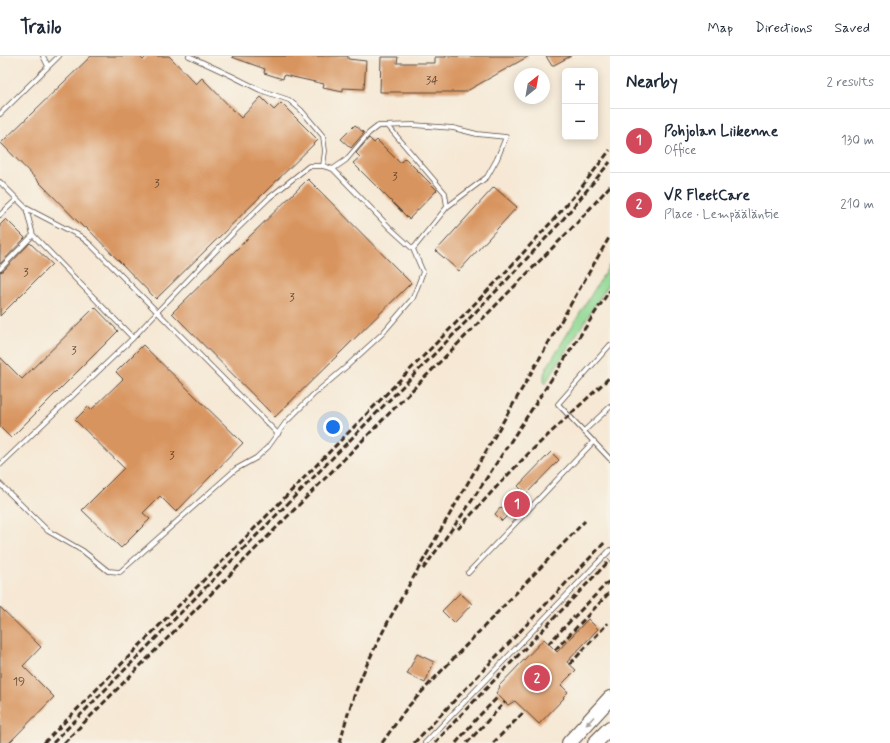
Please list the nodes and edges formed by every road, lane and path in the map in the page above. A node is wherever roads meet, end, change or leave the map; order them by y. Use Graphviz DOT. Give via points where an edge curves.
graph roads {
  1 [pos="43,56"];
  2 [pos="59,56"];
  3 [pos="189,56"];
  4 [pos="48,66"];
  5 [pos="0,114"];
  6 [pos="388,126"];
  7 [pos="323,166"];
  8 [pos="333,169"];
  9 [pos="0,182"];
  10 [pos="17,199"];
  11 [pos="447,207"];
  12 [pos="26,208"];
  13 [pos="0,215"];
  14 [pos="33,235"];
  15 [pos="413,248"];
  16 [pos="0,269"];
  17 [pos="157,312"];
  18 [pos="133,338"];
  19 [pos="610,345"];
  20 [pos="610,407"];
  21 [pos="584,431"];
  22 [pos="278,434"];
  23 [pos="594,442"];
  24 [pos="610,459"];
  25 [pos="0,465"];
  26 [pos="0,484"];
  27 [pos="610,550"];
  28 [pos="468,573"];
  29 [pos="610,698"];
  30 [pos="610,728"];
  31 [pos="425,743"];
  32 [pos="569,743"];
  33 [pos="595,743"];
  1 -- 4 [label="lane"];
  2 -- 4 [label="lane"];
  3 -- 7 [label="lane" via="260,90 289,100 323,136"];
  4 -- 5 [label="lane"];
  6 -- 8 [label="lane" via="378,126 369,133 346,160"];
  6 -- 11 [label="lane" via="445,193"];
  6 -- 11 [label="lane" via="413,124 506,137 487,177"];
  7 -- 8 [label="lane"];
  7 -- 17 [label="lane" via="309,166 269,198"];
  8 -- 15 [label="lane"];
  9 -- 10 [label="lane"];
  10 -- 12 [label="lane"];
  10 -- 13 [label="lane"];
  11 -- 15 [label="lane"];
  12 -- 14 [label="lane"];
  12 -- 17 [label="lane" via="80,236"];
  14 -- 16 [label="lane"];
  14 -- 18 [label="lane"];
  15 -- 22 [label="lane" via="423,272 413,298 382,334 313,395 286,422"];
  17 -- 18 [label="lane"];
  17 -- 22 [label="lane"];
  18 -- 25 [label="lane"];
  19 -- 21 [label="lane" via="558,404"];
  20 -- 21 [label="lane"];
  21 -- 23 [label="lane"];
  22 -- 26 [label="lane" via="256,458 236,469 120,572 108,571 84,551 48,531"];
  23 -- 24 [label="lane"];
  23 -- 28 [label="lane"];
  27 -- 31 [label="lane"];
  29 -- 32 [label="highway, one-way"];
  30 -- 33 [label="highway"];
}
